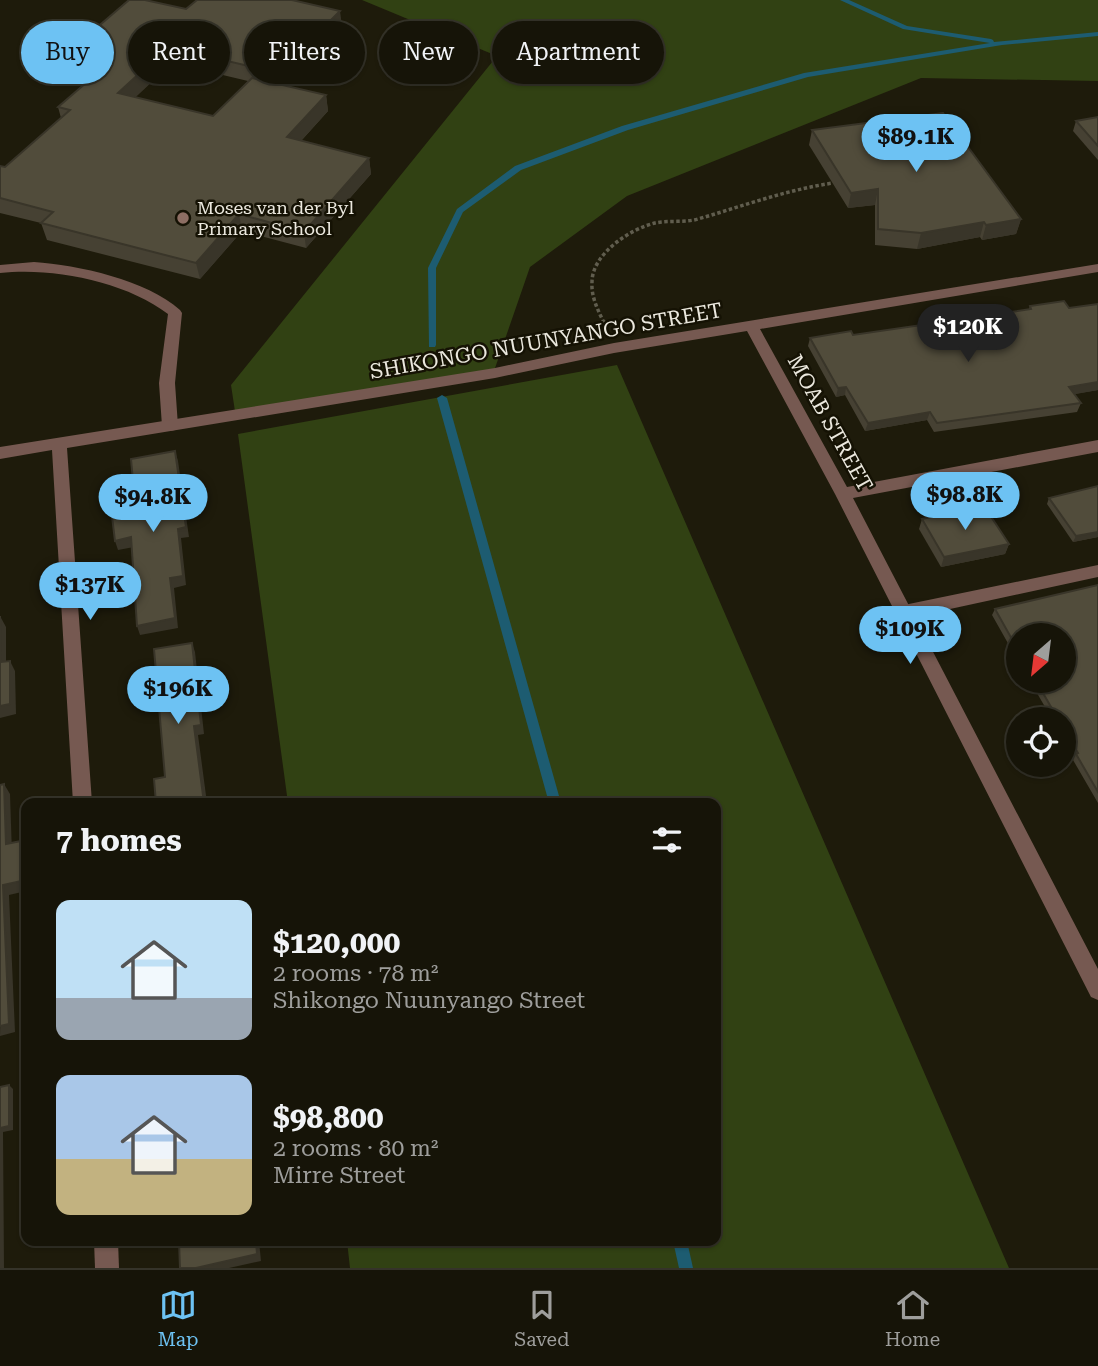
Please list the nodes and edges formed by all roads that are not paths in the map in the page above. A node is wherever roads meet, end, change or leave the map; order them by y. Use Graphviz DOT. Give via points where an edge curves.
graph roads {
  1 [pos="1098,268"];
  2 [pos="0,269"];
  3 [pos="751,327"];
  4 [pos="170,426"];
  5 [pos="59,443"];
  6 [pos="1098,446"];
  7 [pos="0,453"];
  8 [pos="843,494"];
  9 [pos="1098,571"];
  10 [pos="904,612"];
  11 [pos="82,798"];
  12 [pos="1098,990"];
  13 [pos="106,1246"];
  14 [pos="107,1268"];
  1 -- 3 [label="street, SHIKONGO NUUNYANGO STREET"];
  2 -- 4 [label="street" via="32,265 65,268 120,285 175,313 167,383"];
  3 -- 4 [label="street, SHIKONGO NUUNYANGO STREET"];
  3 -- 8 [label="street, MOAB STREET"];
  4 -- 5 [label="street, SHIKONGO NUUNYANGO STREET"];
  5 -- 7 [label="street, SHIKONGO NUUNYANGO STREET"];
  5 -- 11 [label="street"];
  6 -- 8 [label="street"];
  8 -- 10 [label="street, MOAB STREET"];
  9 -- 10 [label="street"];
  10 -- 12 [label="street, MOAB STREET"];
  13 -- 14 [label="street"];
}
